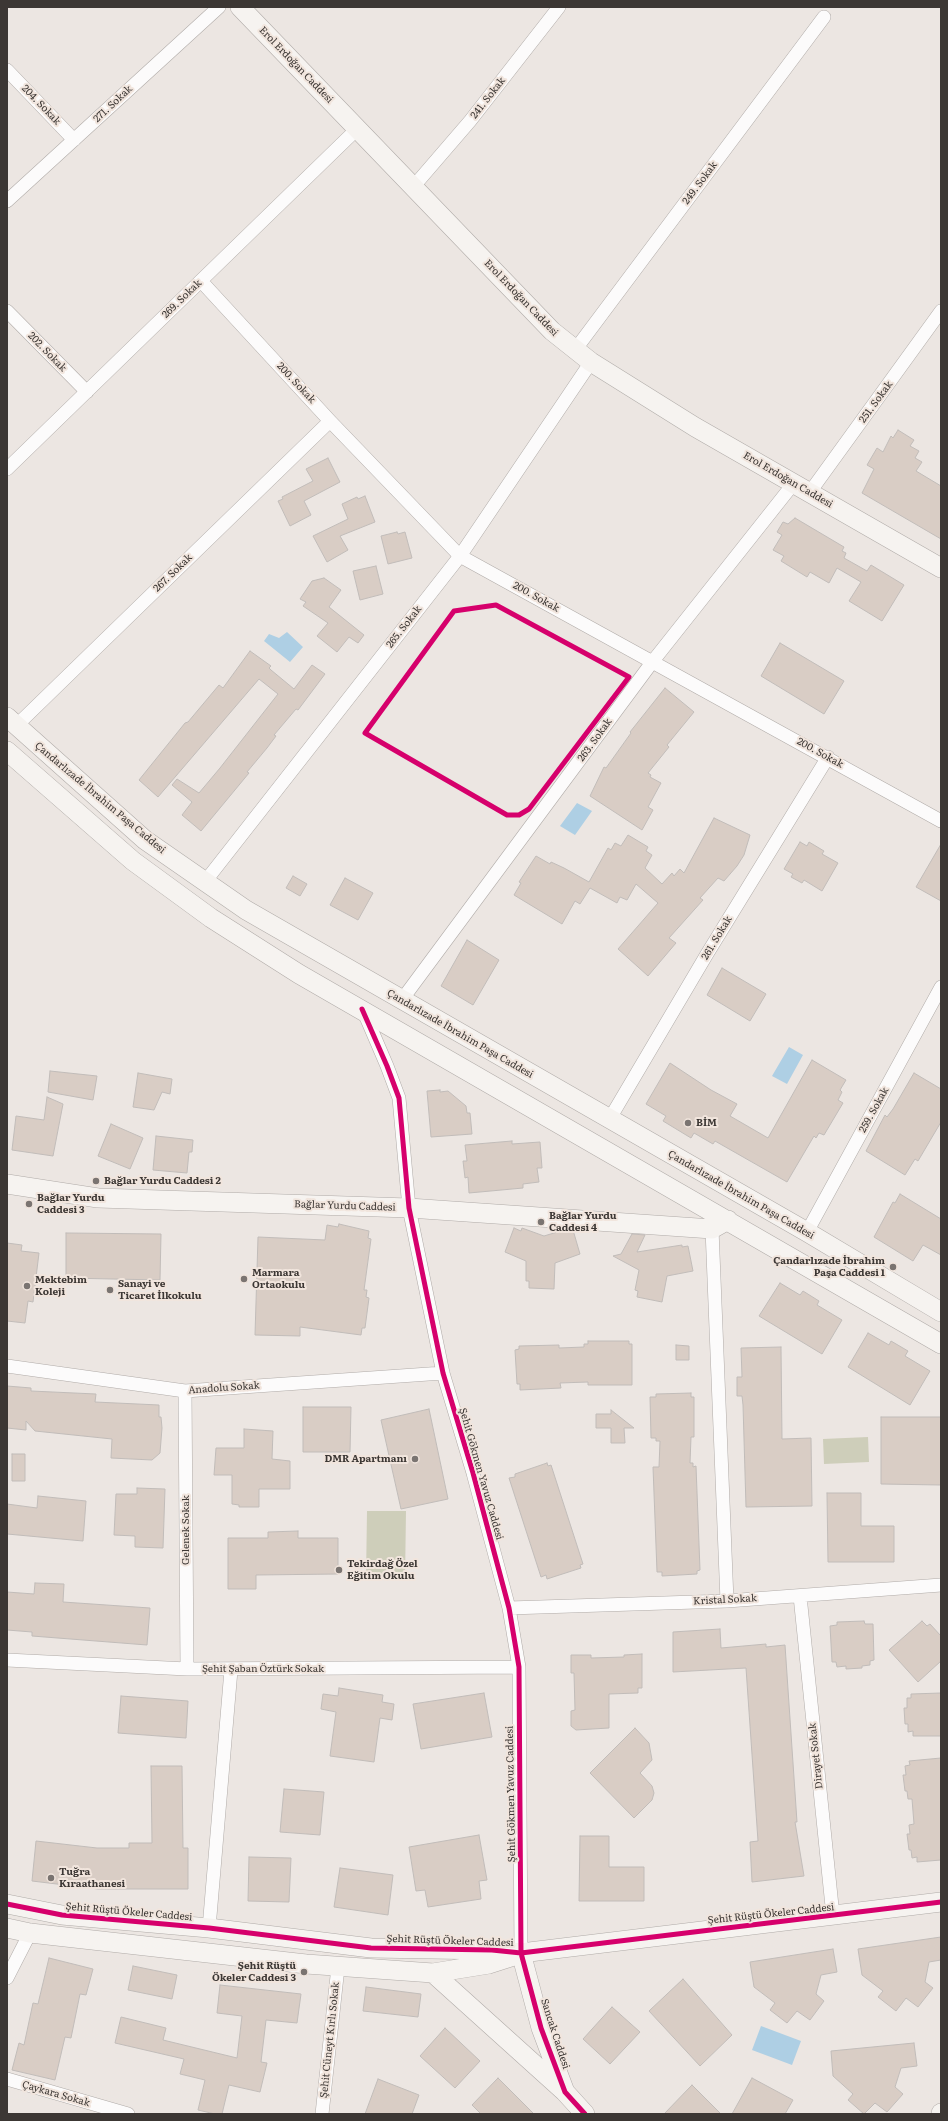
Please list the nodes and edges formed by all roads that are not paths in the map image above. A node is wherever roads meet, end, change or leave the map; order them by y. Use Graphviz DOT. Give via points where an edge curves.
graph roads {
  1 [pos="219,7"];
  2 [pos="240,7"];
  3 [pos="559,7"];
  4 [pos="824,17"];
  5 [pos="7,70"];
  6 [pos="357,129"];
  7 [pos="74,140"];
  8 [pos="414,186"];
  9 [pos="7,201"];
  10 [pos="201,282"];
  11 [pos="7,311"];
  12 [pos="939,317"];
  13 [pos="575,350"];
  14 [pos="591,362"];
  15 [pos="87,392"];
  16 [pos="330,421"];
  17 [pos="7,469"];
  18 [pos="802,488"];
  19 [pos="460,556"];
  20 [pos="941,568"];
  21 [pos="654,661"];
  22 [pos="11,721"];
  23 [pos="7,751"];
  24 [pos="828,757"];
  25 [pos="941,821"];
  26 [pos="204,883"];
  27 [pos="941,987"];
  28 [pos="401,1001"];
  29 [pos="362,1009"];
  30 [pos="609,1120"];
  31 [pos="7,1184"];
  32 [pos="409,1208"];
  33 [pos="720,1225"];
  34 [pos="807,1232"];
  35 [pos="941,1312"];
  36 [pos="941,1344"];
  37 [pos="7,1366"];
  38 [pos="443,1372"];
  39 [pos="185,1391"];
  40 [pos="941,1585"];
  41 [pos="800,1596"];
  42 [pos="727,1600"];
  43 [pos="509,1608"];
  44 [pos="7,1660"];
  45 [pos="519,1666"];
  46 [pos="187,1669"];
  47 [pos="231,1670"];
  48 [pos="941,1902"];
  49 [pos="7,1904"];
  50 [pos="36,1911"];
  51 [pos="833,1916"];
  52 [pos="7,1928"];
  53 [pos="209,1928"];
  54 [pos="30,1933"];
  55 [pos="205,1953"];
  56 [pos="521,1953"];
  57 [pos="338,1967"];
  58 [pos="433,1973"];
  59 [pos="7,1978"];
  60 [pos="7,2079"];
  61 [pos="565,2092"];
  62 [pos="128,2114"];
  63 [pos="322,2114"];
  64 [pos="585,2114"];
  1 -- 7 [label="street, 271. Sokak"];
  2 -- 6 [label="street, Erol Erdoğan Caddesi"];
  3 -- 8 [label="street, 241. Sokak" via="470,121"];
  4 -- 13 [label="street, 249. Sokak"];
  5 -- 7 [label="street, 204. Sokak"];
  6 -- 8 [label="street, Erol Erdoğan Caddesi"];
  6 -- 10 [label="street, 269. Sokak"];
  7 -- 9 [label="street, 271. Sokak"];
  8 -- 13 [label="street, Erol Erdoğan Caddesi" via="552,331"];
  10 -- 15 [label="street, 269. Sokak"];
  10 -- 16 [label="street, 200. Sokak"];
  11 -- 15 [label="street, 202. Sokak"];
  12 -- 18 [label="street, 251. Sokak"];
  13 -- 14 [label="street, Erol Erdoğan Caddesi"];
  14 -- 18 [label="street, Erol Erdoğan Caddesi" via="695,427"];
  14 -- 19 [label="street, 265. Sokak"];
  15 -- 17 [label="street, 269. Sokak"];
  16 -- 19 [label="street, 200. Sokak"];
  16 -- 22 [label="street, 267. Sokak"];
  18 -- 20 [label="street, Erol Erdoğan Caddesi"];
  18 -- 21 [label="street, 263. Sokak"];
  19 -- 21 [label="street, 200. Sokak"];
  19 -- 26 [label="street, 265. Sokak"];
  21 -- 24 [label="street, 200. Sokak"];
  21 -- 28 [label="street, 263. Sokak"];
  22 -- 26 [label="street, Çandarlızade İbrahim Paşa Caddesi" via="145,840"];
  23 -- 29 [label="street" via="133,861 211,918 299,974"];
  24 -- 25 [label="street, 200. Sokak"];
  24 -- 30 [label="street, 261. Sokak"];
  26 -- 28 [label="street, Çandarlızade İbrahim Paşa Caddesi"];
  27 -- 34 [label="street, 259. Sokak"];
  28 -- 30 [label="street, Çandarlızade İbrahim Paşa Caddesi"];
  29 -- 32 [label="street, Şehit Gökmen Yavuz Caddesi" via="399,1098"];
  29 -- 33 [label="street"];
  30 -- 34 [label="street, Çandarlızade İbrahim Paşa Caddesi"];
  31 -- 32 [label="street, Bağlar Yurdu Caddesi" via="98,1198"];
  32 -- 33 [label="street, Bağlar Yurdu Caddesi"];
  32 -- 38 [label="street, Şehit Gökmen Yavuz Caddesi"];
  33 -- 36 [label="street"];
  33 -- 42 [label="street"];
  34 -- 35 [label="street, Çandarlızade İbrahim Paşa Caddesi"];
  37 -- 39 [label="street, Anadolu Sokak"];
  38 -- 39 [label="street, Anadolu Sokak"];
  38 -- 43 [label="street, Şehit Gökmen Yavuz Caddesi"];
  39 -- 46 [label="street, Gelenek Sokak"];
  40 -- 41 [label="street, Kristal Sokak"];
  41 -- 42 [label="street, Kristal Sokak"];
  41 -- 51 [label="street, Dirayet Sokak"];
  42 -- 43 [label="street, Kristal Sokak"];
  43 -- 45 [label="street, Şehit Gökmen Yavuz Caddesi"];
  44 -- 46 [label="street, Şehit Şaban Öztürk Sokak"];
  45 -- 47 [label="street, Şehit Şaban Öztürk Sokak"];
  45 -- 56 [label="street, Şehit Gökmen Yavuz Caddesi"];
  46 -- 47 [label="street, Şehit Şaban Öztürk Sokak"];
  47 -- 53 [label="street"];
  48 -- 51 [label="street, Şehit Rüştü Ökeler Caddesi"];
  49 -- 50 [label="street, Şehit Rüştü Ökeler Caddesi"];
  50 -- 53 [label="street, Şehit Rüştü Ökeler Caddesi"];
  50 -- 54 [label="street"];
  51 -- 56 [label="street, Şehit Rüştü Ökeler Caddesi"];
  52 -- 54 [label="street, Şehit Rüştü Ökeler Caddesi"];
  53 -- 55 [label="street"];
  53 -- 56 [label="street, Şehit Rüştü Ökeler Caddesi" via="371,1948 492,1950"];
  54 -- 55 [label="street, Şehit Rüştü Ökeler Caddesi"];
  54 -- 59 [label="street"];
  55 -- 57 [label="street, Şehit Rüştü Ökeler Caddesi"];
  56 -- 58 [label="street, Şehit Rüştü Ökeler Caddesi" via="489,1964"];
  56 -- 61 [label="street, Sancak Caddesi" via="541,2028"];
  57 -- 58 [label="street, Şehit Rüştü Ökeler Caddesi"];
  57 -- 63 [label="street, Şehit Cüneyt Kırlı Sokak"];
  58 -- 61 [label="street, Sancak Caddesi"];
  60 -- 62 [label="street, Çaykara Sokak"];
  61 -- 64 [label="street, Sancak Caddesi"];
}
